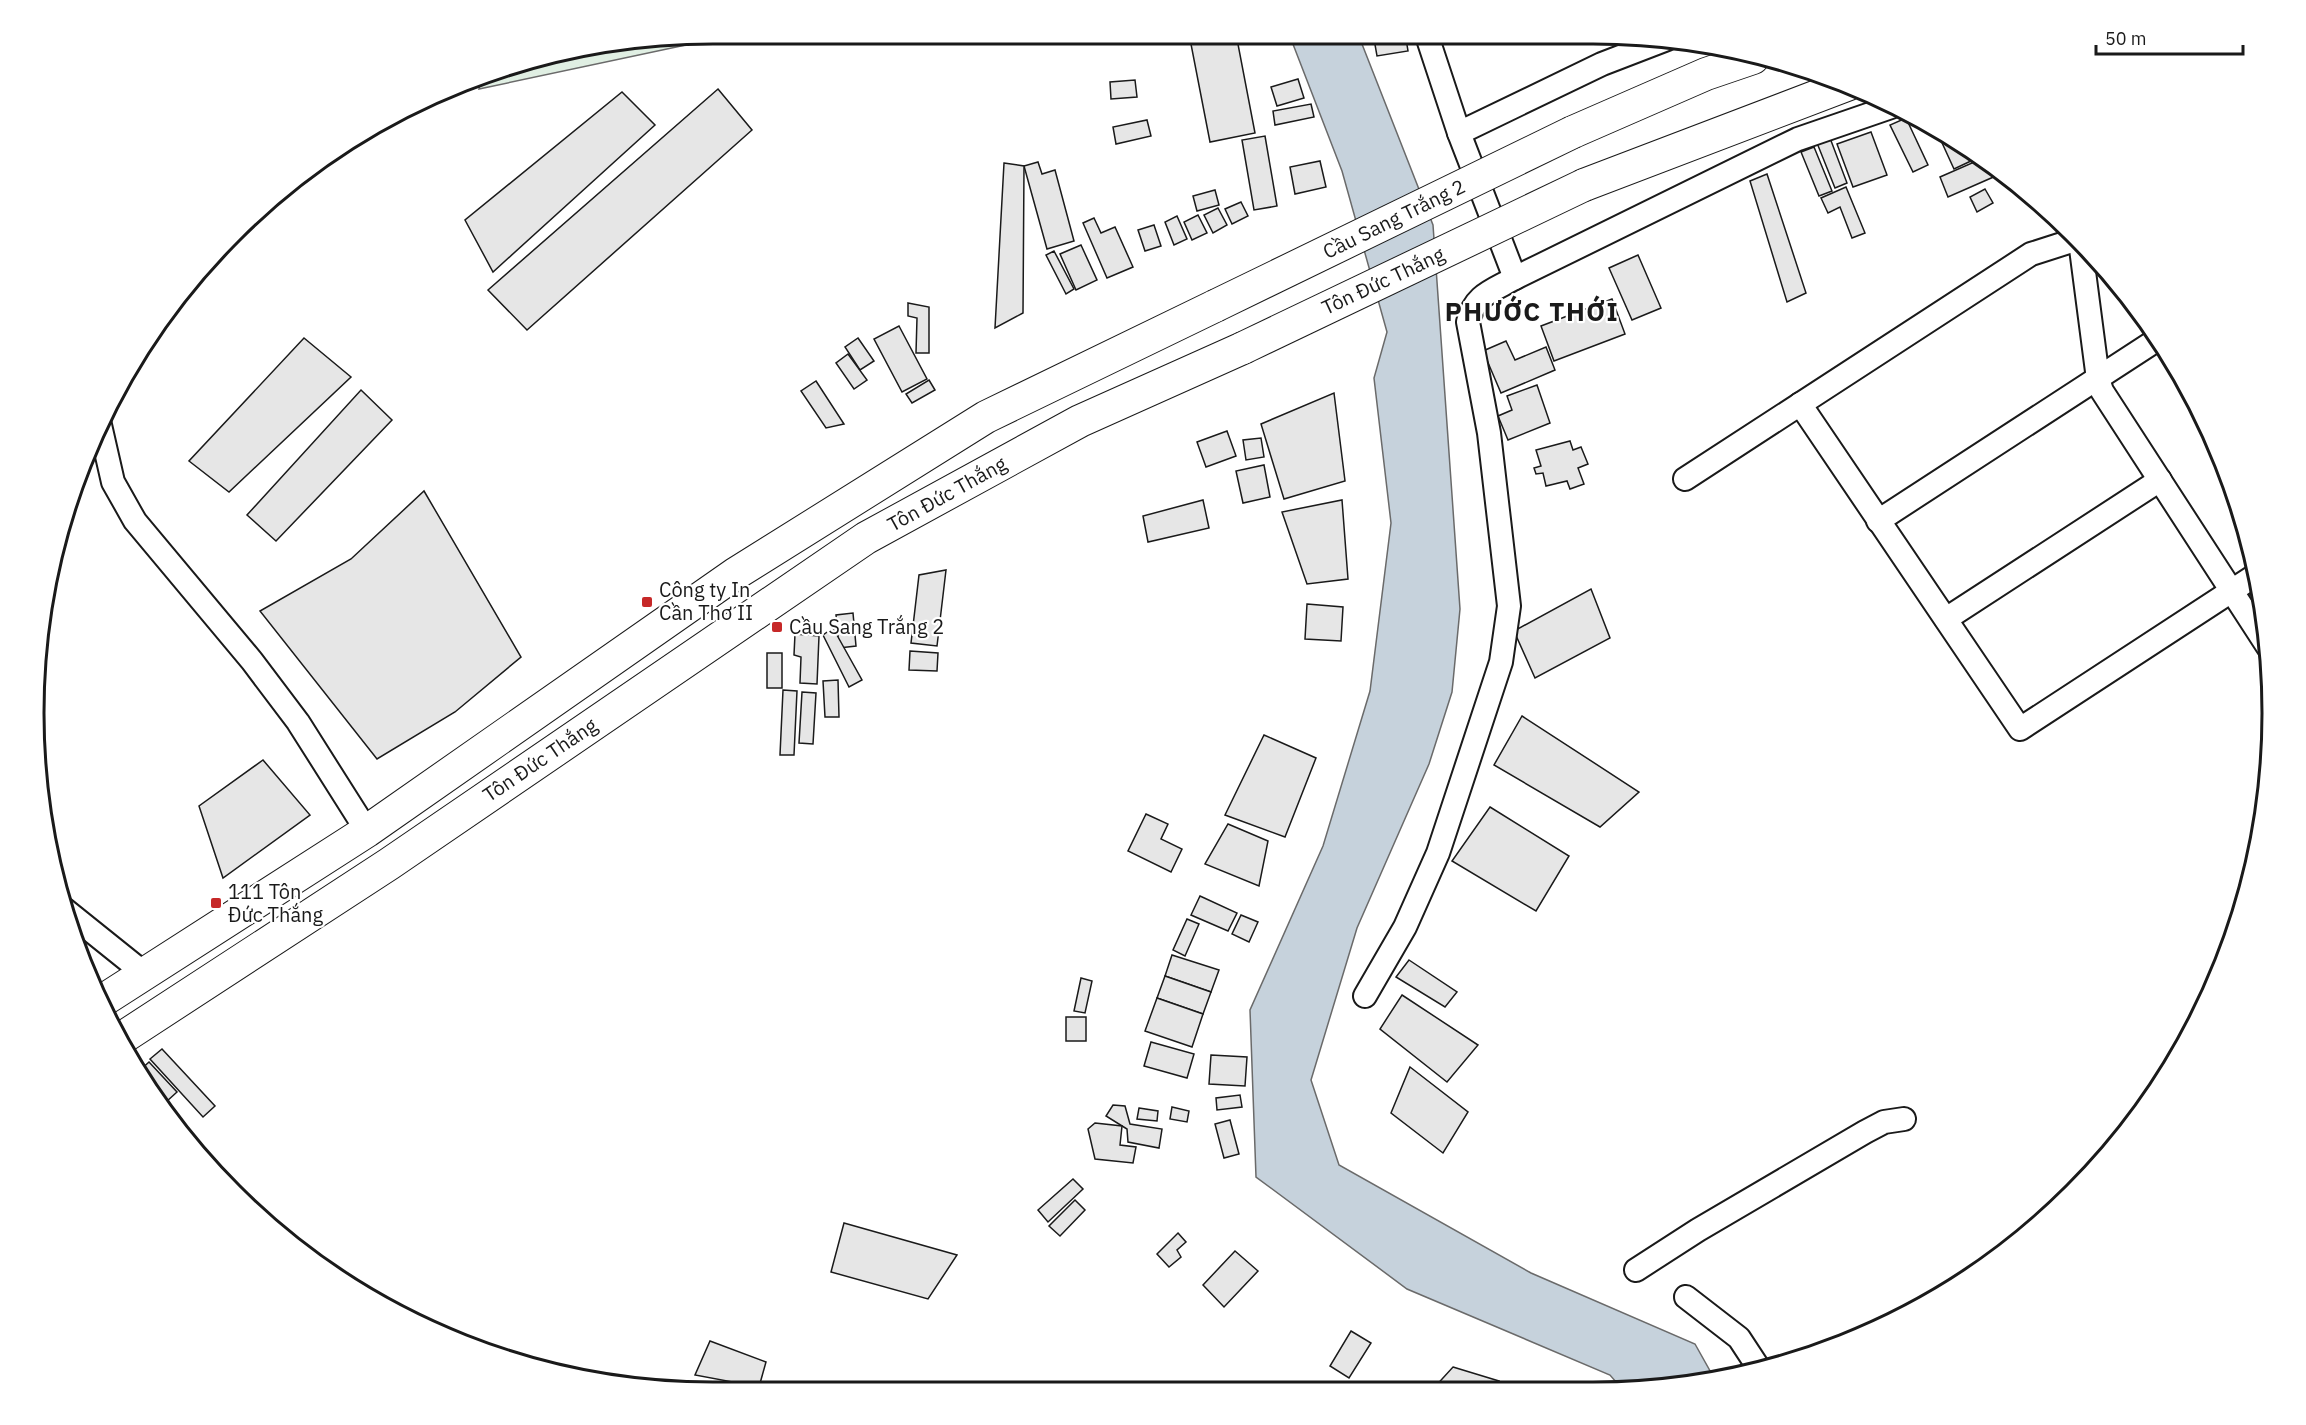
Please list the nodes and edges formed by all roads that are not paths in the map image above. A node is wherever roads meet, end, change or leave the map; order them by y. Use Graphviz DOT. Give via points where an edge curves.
graph roads {
  1 [pos="1430,44"];
  2 [pos="1649,46"];
  3 [pos="1745,61"];
  4 [pos="1836,89"];
  5 [pos="1883,109"];
  6 [pos="1459,133"];
  7 [pos="2070,243"];
  8 [pos="2081,254"];
  9 [pos="1515,278"];
  10 [pos="1215,306"];
  11 [pos="2151,343"];
  12 [pos="2098,379"];
  13 [pos="1800,404"];
  14 [pos="103,437"];
  15 [pos="1685,479"];
  16 [pos="2160,480"];
  17 [pos="1878,521"];
  18 [pos="2249,579"];
  19 [pos="2233,589"];
  20 [pos="1946,619"];
  21 [pos="2257,629"];
  22 [pos="367,831"];
  23 [pos="389,864"];
  24 [pos="76,919"];
  25 [pos="145,974"];
  26 [pos="1365,996"];
  27 [pos="108,998"];
  28 [pos="127,1035"];
  29 [pos="1904,1119"];
  30 [pos="1635,1270"];
  31 [pos="1686,1297"];
  32 [pos="1755,1362"];
  1 -- 6 [label="street"];
  2 -- 6 [label="street" via="1602,64"];
  3 -- 10 [label="highway, Cầu Sang Trắng 2, bridge" via="1573,132"];
  4 -- 23 [label="highway, Tôn Đức Thắng, bridge" via="1584,185 1243,348 1080,421 866,538"];
  5 -- 9 [label="street" via="1798,139"];
  6 -- 9 [label="street"];
  7 -- 13 [label="street" via="2031,254"];
  8 -- 12 [label="street"];
  9 -- 26 [label="street" via="1479,298 1471,308 1468,322 1489,434 1509,606 1501,662 1438,853 1405,927"];
  10 -- 22 [label="highway, Tôn Đức Thắng" via="986,417 735,574"];
  11 -- 12 [label="street"];
  12 -- 16 [label="street"];
  12 -- 17 [label="street"];
  13 -- 15 [label="street"];
  13 -- 17 [label="street"];
  14 -- 22 [label="street" via="113,482 135,521 285,704"];
  16 -- 19 [label="street"];
  16 -- 20 [label="street"];
  17 -- 20 [label="street"];
  18 -- 19 [label="street"];
  19 -- 20 [label="street" via="2020,729"];
  19 -- 21 [label="street"];
  22 -- 23 [label="highway"];
  22 -- 25 [label="highway, Tôn Đức Thắng"];
  23 -- 28 [label="highway, Tôn Đức Thắng"];
  24 -- 25 [label="street"];
  25 -- 27 [label="highway, Tôn Đức Thắng"];
  29 -- 30 [label="street" via="1884,1122 1865,1132"];
  31 -- 32 [label="street" via="1739,1338"];
}
